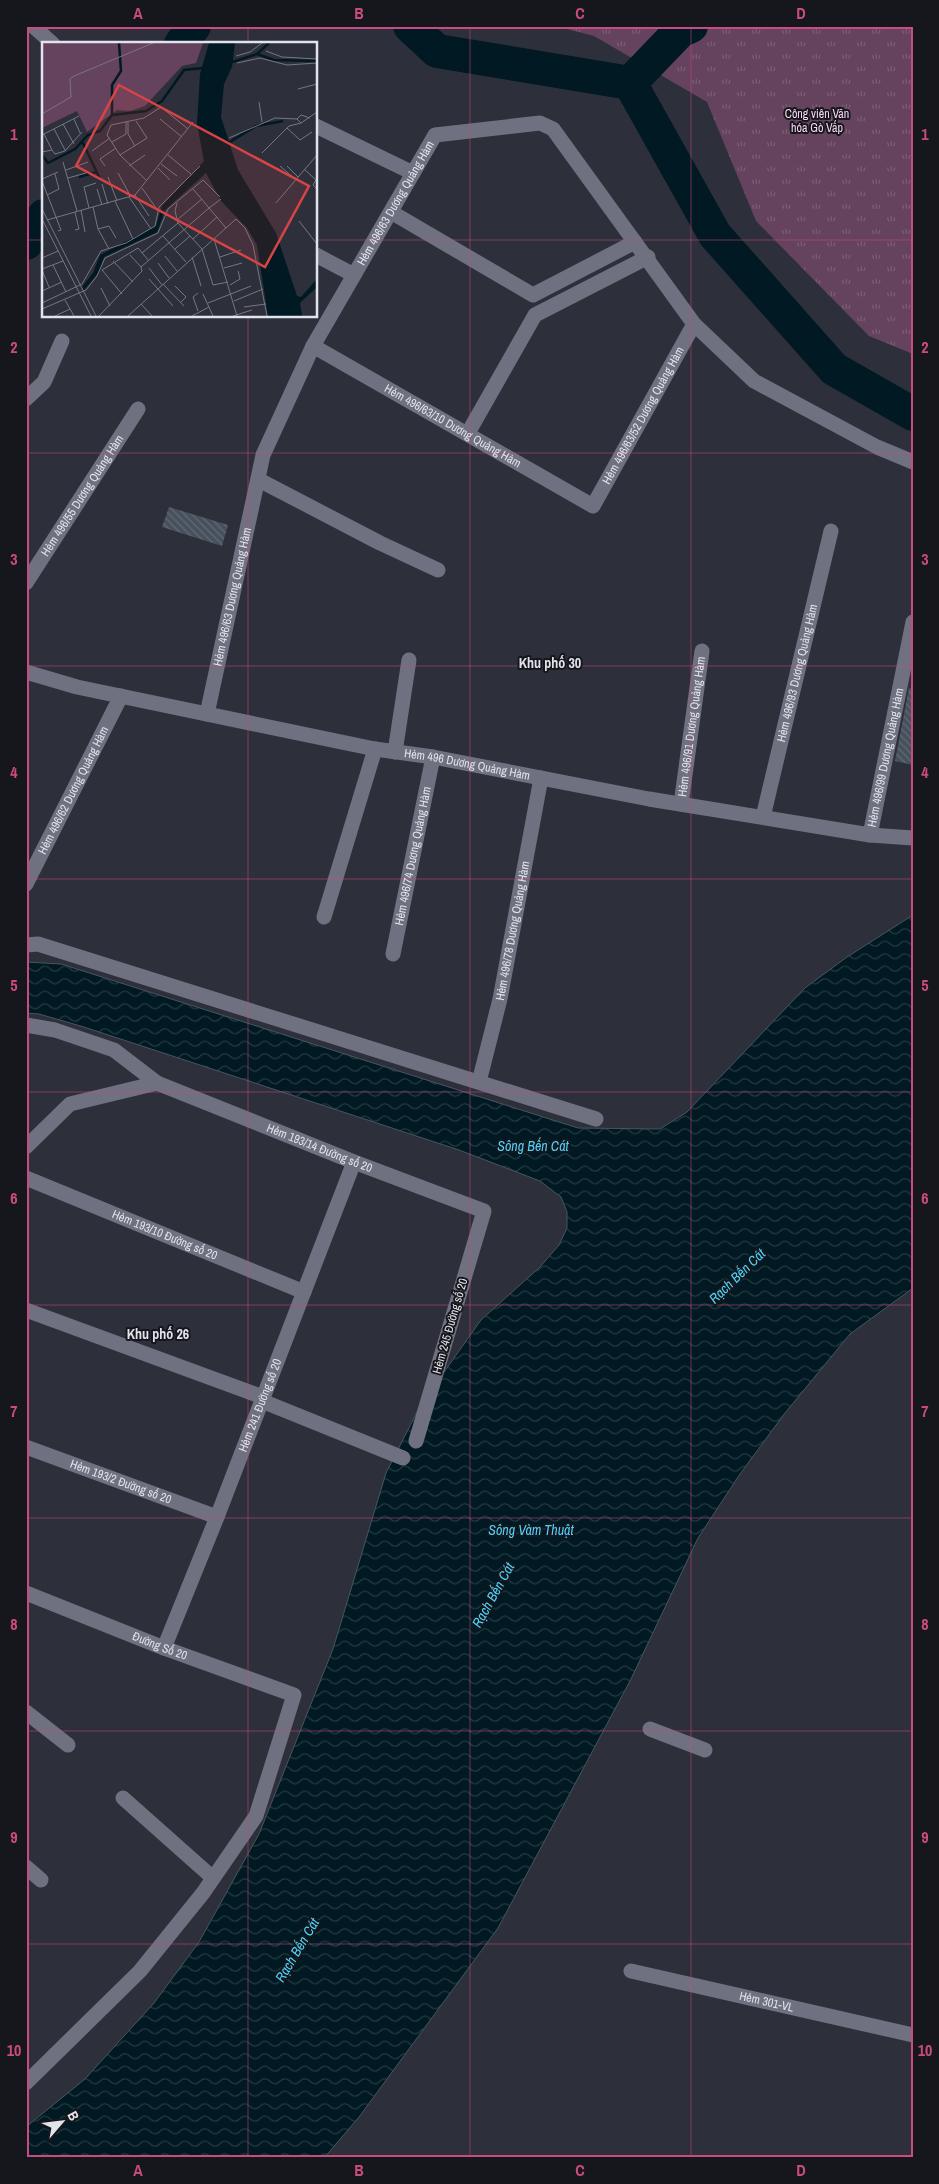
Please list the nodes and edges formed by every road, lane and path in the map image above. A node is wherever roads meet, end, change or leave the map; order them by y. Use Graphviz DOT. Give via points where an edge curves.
graph roads {
  1 [pos="33,26"];
  2 [pos="51,42"];
  3 [pos="318,127"];
  4 [pos="413,174"];
  5 [pos="391,212"];
  6 [pos="635,242"];
  7 [pos="318,256"];
  8 [pos="648,257"];
  9 [pos="354,275"];
  10 [pos="533,295"];
  11 [pos="535,315"];
  12 [pos="694,324"];
  13 [pos="62,341"];
  14 [pos="313,346"];
  15 [pos="26,399"];
  16 [pos="138,409"];
  17 [pos="468,433"];
  18 [pos="913,462"];
  19 [pos="259,480"];
  20 [pos="593,506"];
  21 [pos="831,531"];
  22 [pos="438,570"];
  23 [pos="26,583"];
  24 [pos="913,622"];
  25 [pos="702,651"];
  26 [pos="409,660"];
  27 [pos="26,672"];
  28 [pos="121,696"];
  29 [pos="207,714"];
  30 [pos="374,749"];
  31 [pos="395,752"];
  32 [pos="434,757"];
  33 [pos="541,778"];
  34 [pos="681,804"];
  35 [pos="763,817"];
  36 [pos="870,835"];
  37 [pos="913,838"];
  38 [pos="26,884"];
  39 [pos="324,917"];
  40 [pos="26,945"];
  41 [pos="393,954"];
  42 [pos="26,1024"];
  43 [pos="479,1082"];
  44 [pos="157,1083"];
  45 [pos="596,1118"];
  46 [pos="26,1147"];
  47 [pos="354,1162"];
  48 [pos="26,1178"];
  49 [pos="484,1211"];
  50 [pos="304,1292"];
  51 [pos="26,1310"];
  52 [pos="263,1399"];
  53 [pos="416,1440"];
  54 [pos="26,1447"];
  55 [pos="403,1458"];
  56 [pos="217,1516"];
  57 [pos="26,1593"];
  58 [pos="164,1648"];
  59 [pos="26,1712"];
  60 [pos="650,1729"];
  61 [pos="68,1745"];
  62 [pos="705,1750"];
  63 [pos="123,1798"];
  64 [pos="26,1867"];
  65 [pos="213,1878"];
  66 [pos="41,1880"];
  67 [pos="631,1971"];
  68 [pos="908,2034"];
  69 [pos="26,2083"];
  1 -- 2 [label="street"];
  3 -- 4 [label="street"];
  4 -- 5 [label="street, Hẻm 496/63 Dương Quảng Hàm"];
  4 -- 6 [label="street, Hẻm 496/63 Dương Quảng Hàm" via="435,135 540,123 553,129"];
  5 -- 9 [label="street, Hẻm 496/63 Dương Quảng Hàm"];
  5 -- 10 [label="street"];
  6 -- 8 [label="street, Hẻm 496/63 Dương Quảng Hàm"];
  6 -- 10 [label="street"];
  7 -- 9 [label="street"];
  8 -- 11 [label="street"];
  8 -- 12 [label="street, Hẻm 496/63 Dương Quảng Hàm"];
  9 -- 14 [label="street, Hẻm 496/63 Dương Quảng Hàm"];
  10 -- 11 [label="street"];
  11 -- 17 [label="street"];
  12 -- 18 [label="street, Hẻm 496/63 Dương Quảng Hàm" via="754,381 877,447"];
  12 -- 20 [label="street, Hẻm 496/63/52 Dương Quảng Hàm"];
  13 -- 15 [label="street" via="44,382"];
  14 -- 17 [label="street, Hẻm 496/63/10 Dương Quảng Hàm"];
  14 -- 19 [label="street, Hẻm 496/63 Dương Quảng Hàm" via="263,455"];
  16 -- 23 [label="street, Hẻm 496/55 Dương Quảng Hàm"];
  17 -- 20 [label="street, Hẻm 496/63/10 Dương Quảng Hàm"];
  19 -- 22 [label="street"];
  19 -- 29 [label="street, Hẻm 496/63 Dương Quảng Hàm"];
  21 -- 35 [label="street, Hẻm 496/93 Dương Quảng Hàm"];
  24 -- 36 [label="street, Hẻm 496/99 Dương Quảng Hàm"];
  25 -- 34 [label="street, Hẻm 496/91 Dương Quảng Hàm"];
  26 -- 31 [label="street"];
  27 -- 28 [label="street, Hẻm 496 Dương Quảng Hàm"];
  28 -- 29 [label="street, Hẻm 496 Dương Quảng Hàm"];
  28 -- 38 [label="street, Hẻm 496/62 Dương Quảng Hàm"];
  29 -- 30 [label="street, Hẻm 496 Dương Quảng Hàm"];
  30 -- 31 [label="street, Hẻm 496 Dương Quảng Hàm"];
  30 -- 39 [label="street"];
  31 -- 32 [label="street, Hẻm 496 Dương Quảng Hàm"];
  32 -- 33 [label="street, Hẻm 496 Dương Quảng Hàm"];
  32 -- 41 [label="street, Hẻm 496/74 Dương Quảng Hàm"];
  33 -- 34 [label="street, Hẻm 496 Dương Quảng Hàm"];
  33 -- 43 [label="street, Hẻm 496/78 Dương Quảng Hàm" via="500,1000"];
  34 -- 35 [label="street, Hẻm 496 Dương Quảng Hàm"];
  35 -- 36 [label="street, Hẻm 496 Dương Quảng Hàm"];
  36 -- 37 [label="street, Hẻm 496 Dương Quảng Hàm"];
  40 -- 43 [label="street" via="38,944"];
  42 -- 44 [label="street, Hẻm 193/14 Đường số 20" via="114,1050"];
  43 -- 45 [label="street"];
  44 -- 46 [label="street" via="70,1104"];
  44 -- 47 [label="street, Hẻm 193/14 Đường số 20"];
  47 -- 49 [label="street, Hẻm 193/14 Đường số 20"];
  47 -- 50 [label="street, Hẻm 241 Đường số 20"];
  48 -- 50 [label="street, Hẻm 193/10 Đường số 20"];
  49 -- 53 [label="street, Hẻm 245 Đường số 20"];
  50 -- 52 [label="street, Hẻm 241 Đường số 20"];
  51 -- 52 [label="street"];
  52 -- 55 [label="street"];
  52 -- 56 [label="street, Hẻm 241 Đường số 20"];
  54 -- 56 [label="street, Hẻm 193/2 Đường số 20"];
  56 -- 58 [label="street, Hẻm 241 Đường số 20"];
  57 -- 58 [label="street, Đường Số 20"];
  58 -- 65 [label="street, Đường Số 20" via="294,1695 256,1816"];
  59 -- 61 [label="street"];
  60 -- 62 [label="street"];
  63 -- 65 [label="street"];
  64 -- 66 [label="street"];
  65 -- 69 [label="street" via="140,1971"];
  67 -- 68 [label="street, Hẻm 301-VL"];
}
